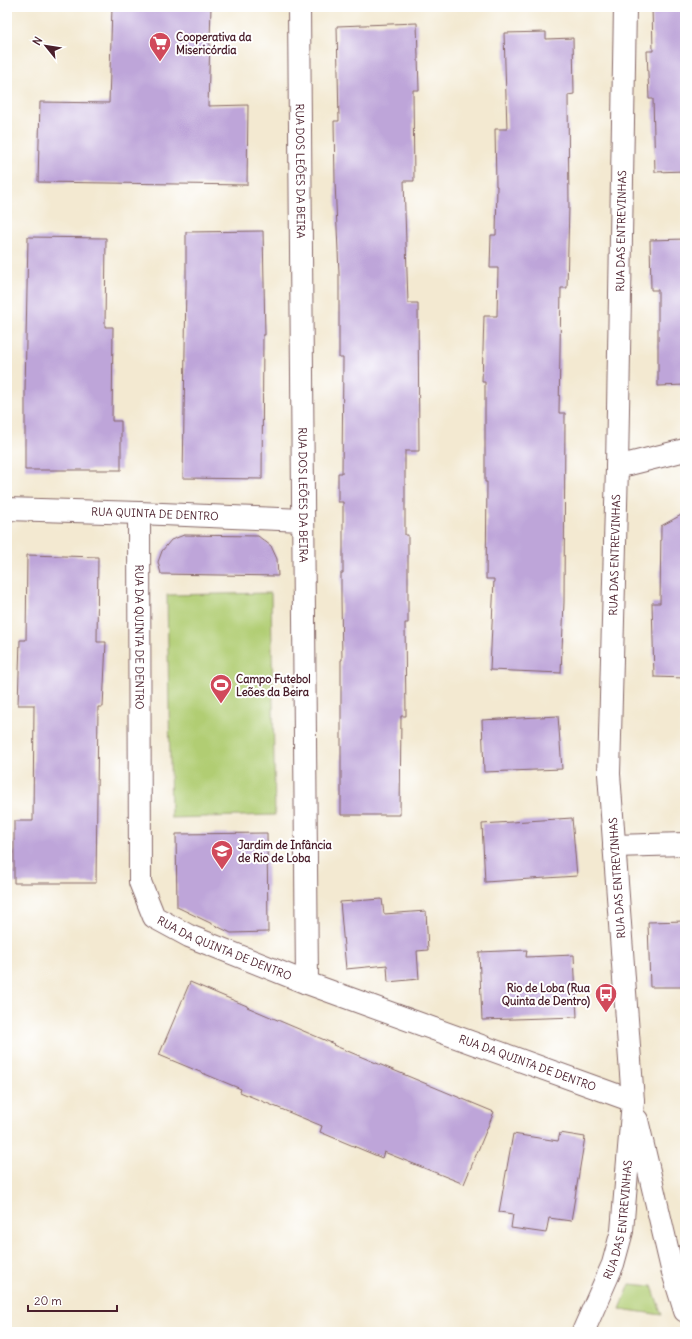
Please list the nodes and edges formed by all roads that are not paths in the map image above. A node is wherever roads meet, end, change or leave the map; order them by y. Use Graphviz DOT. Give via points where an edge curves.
graph roads {
  1 [pos="299,7"];
  2 [pos="625,7"];
  3 [pos="685,450"];
  4 [pos="617,467"];
  5 [pos="7,509"];
  6 [pos="139,513"];
  7 [pos="303,520"];
  8 [pos="685,844"];
  9 [pos="614,846"];
  10 [pos="307,983"];
  11 [pos="633,1101"];
  12 [pos="685,1311"];
  13 [pos="583,1332"];
  1 -- 7 [label="street, RUA DOS LEÕES DA BEIRA"];
  2 -- 4 [label="street, RUA DAS ENTREVINHAS"];
  3 -- 4 [label="street"];
  4 -- 9 [label="street, RUA DAS ENTREVINHAS" via="609,774"];
  5 -- 6 [label="street, RUA QUINTA DE DENTRO"];
  6 -- 7 [label="street, RUA QUINTA DE DENTRO"];
  6 -- 10 [label="street, RUA DA QUINTA DE DENTRO" via="140,882 154,917 189,936"];
  7 -- 10 [label="street, RUA DOS LEÕES DA BEIRA"];
  8 -- 9 [label="street"];
  9 -- 11 [label="street, RUA DAS ENTREVINHAS"];
  10 -- 11 [label="street, RUA DA QUINTA DE DENTRO"];
  11 -- 12 [label="street, RUA DAS ENTREVINHAS" via="672,1269"];
  11 -- 13 [label="street, RUA DAS ENTREVINHAS" via="622,1231 613,1264"];
}
